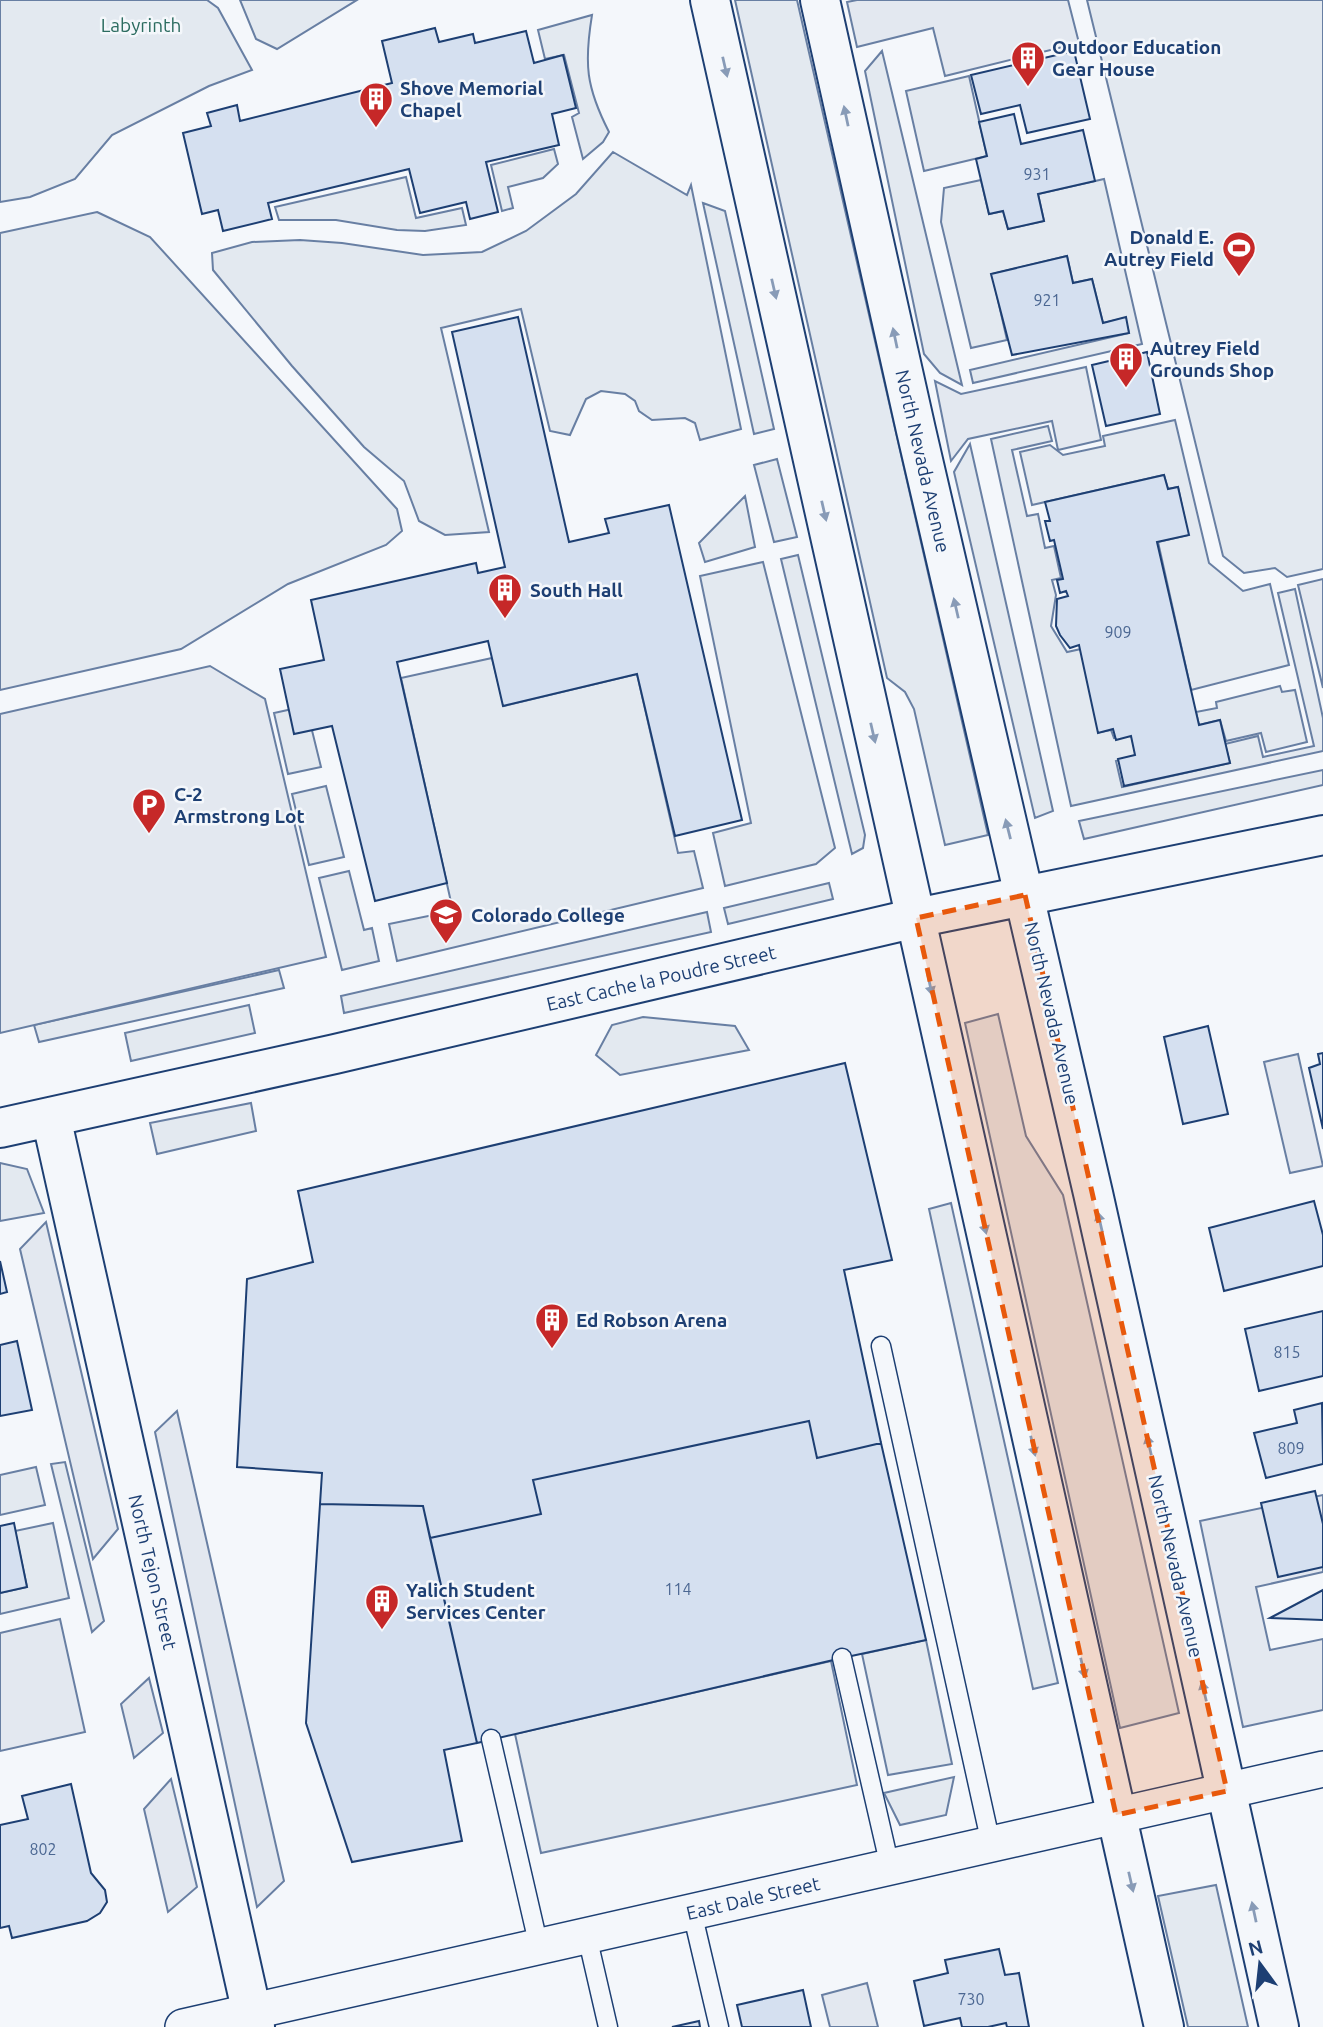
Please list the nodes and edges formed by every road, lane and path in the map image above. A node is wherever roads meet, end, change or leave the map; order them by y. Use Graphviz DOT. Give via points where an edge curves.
graph roads {
  1 [pos="710,0"];
  2 [pos="820,0"];
  3 [pos="1323,835"];
  4 [pos="1025,895"];
  5 [pos="916,918"];
  6 [pos="51,1117"];
  7 [pos="0,1128"];
  8 [pos="881,1346"];
  9 [pos="842,1658"];
  10 [pos="491,1740"];
  11 [pos="1323,1769"];
  12 [pos="1227,1791"];
  13 [pos="1116,1815"];
  14 [pos="991,1844"];
  15 [pos="890,1867"];
  16 [pos="692,1912"];
  17 [pos="587,1936"];
  18 [pos="539,1947"];
  19 [pos="253,2019"];
  20 [pos="183,2027"];
  21 [pos="608,2027"];
  22 [pos="719,2027"];
  23 [pos="1164,2027"];
  24 [pos="1279,2027"];
  1 -- 5 [label="main road, one-way"];
  4 -- 2 [label="main road, North Nevada Avenue, one-way"];
  3 -- 4 [label="main road, East Cache la Poudre Street"];
  4 -- 5 [label="main road, East Cache la Poudre Street"];
  12 -- 4 [label="main road, North Nevada Avenue, one-way"];
  5 -- 6 [label="main road, East Cache la Poudre Street"];
  5 -- 13 [label="main road, one-way"];
  6 -- 7 [label="main road, East Cache la Poudre Street"];
  6 -- 19 [label="main road, North Tejon Street"];
  8 -- 14 [label="lane"];
  9 -- 15 [label="lane"];
  10 -- 18 [label="lane"];
  11 -- 12 [label="street, East Dale Street"];
  12 -- 13 [label="street, East Dale Street"];
  24 -- 12 [label="main road, North Nevada Avenue, one-way"];
  13 -- 14 [label="street, East Dale Street"];
  13 -- 23 [label="main road, one-way"];
  14 -- 15 [label="street, East Dale Street"];
  15 -- 16 [label="street, East Dale Street"];
  16 -- 17 [label="street, East Dale Street"];
  16 -- 22 [label="lane"];
  17 -- 18 [label="street, East Dale Street"];
  17 -- 21 [label="lane"];
  18 -- 19 [label="street, East Dale Street"];
  19 -- 20 [label="street, East Dale Street"];
}
